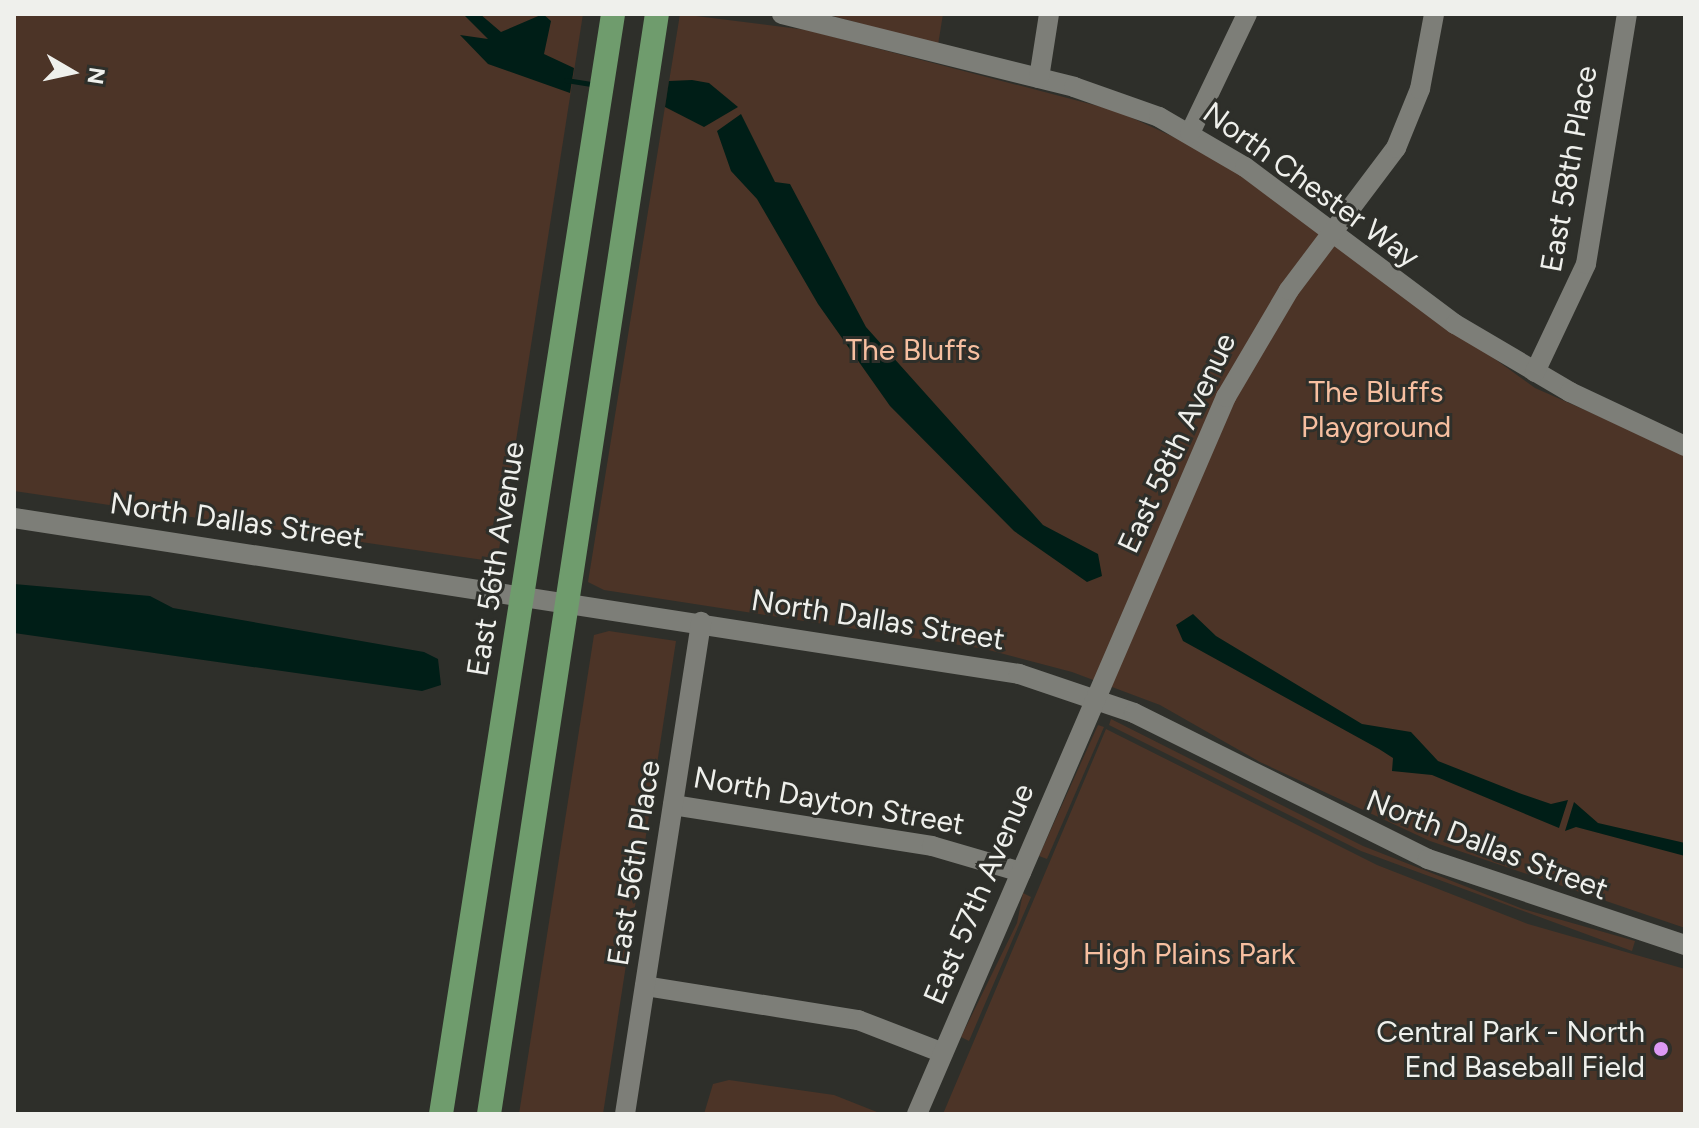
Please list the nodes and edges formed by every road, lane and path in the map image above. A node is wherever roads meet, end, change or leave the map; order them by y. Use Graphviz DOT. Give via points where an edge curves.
graph roads {
  1 [pos="613,14"];
  2 [pos="657,14"];
  3 [pos="782,14"];
  4 [pos="1049,14"];
  5 [pos="1247,14"];
  6 [pos="1434,14"];
  7 [pos="1627,14"];
  8 [pos="1039,78"];
  9 [pos="1190,133"];
  10 [pos="1332,234"];
  11 [pos="1535,372"];
  12 [pos="1685,446"];
  13 [pos="14,518"];
  14 [pos="523,594"];
  15 [pos="569,603"];
  16 [pos="701,622"];
  17 [pos="1096,698"];
  18 [pos="673,805"];
  19 [pos="1021,872"];
  20 [pos="1685,945"];
  21 [pos="645,986"];
  22 [pos="943,1053"];
  23 [pos="441,1114"];
  24 [pos="489,1114"];
  25 [pos="625,1114"];
  26 [pos="917,1114"];
  1 -- 14 [label="main road, East 56th Avenue"];
  2 -- 15 [label="main road"];
  3 -- 8 [label="street, North Chester Way"];
  4 -- 8 [label="street"];
  5 -- 9 [label="street"];
  6 -- 10 [label="street, East 58th Avenue" via="1403,134"];
  7 -- 11 [label="street, East 58th Place" via="1586,264"];
  8 -- 9 [label="street, North Chester Way" via="1131,105"];
  9 -- 10 [label="street, North Chester Way"];
  10 -- 11 [label="street, North Chester Way"];
  10 -- 17 [label="street, East 58th Avenue" via="1261,331 1226,397"];
  11 -- 12 [label="street, North Chester Way"];
  13 -- 14 [label="street, North Dallas Street"];
  14 -- 15 [label="street, North Dallas Street"];
  14 -- 23 [label="main road, East 56th Avenue"];
  15 -- 16 [label="street, North Dallas Street"];
  15 -- 24 [label="main road"];
  16 -- 17 [label="street, North Dallas Street" via="966,662"];
  16 -- 18 [label="street, East 56th Place"];
  17 -- 19 [label="street, East 57th Avenue"];
  17 -- 20 [label="street, North Dallas Street" via="1401,848"];
  18 -- 19 [label="street, North Dayton Street" via="932,846"];
  18 -- 21 [label="street, East 56th Place"];
  19 -- 22 [label="street, East 57th Avenue"];
  21 -- 22 [label="street" via="858,1020"];
  21 -- 25 [label="street, East 56th Place"];
  22 -- 26 [label="street, East 57th Avenue"];
}
